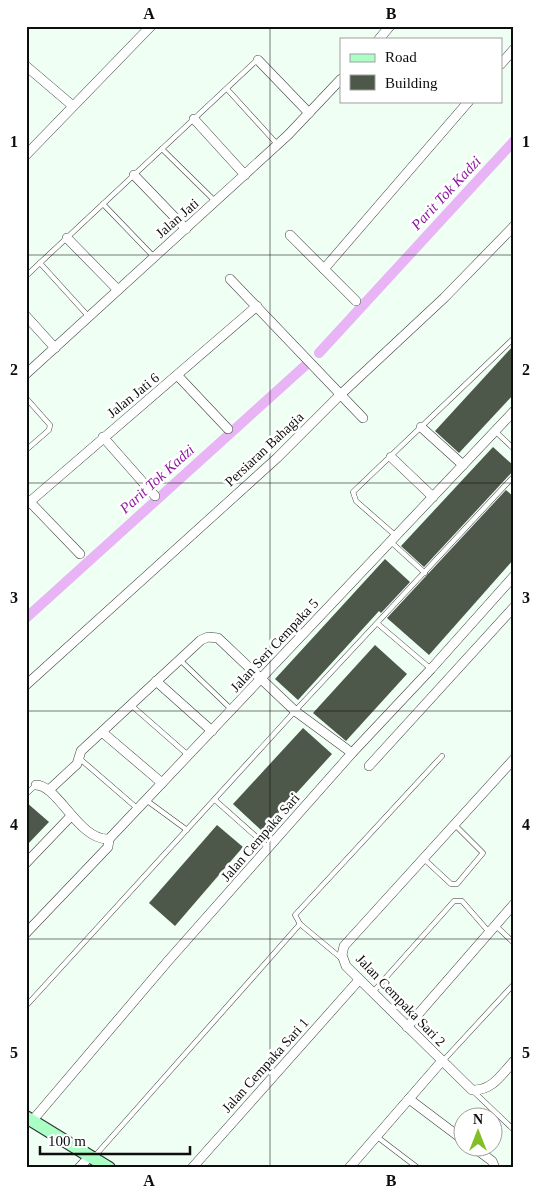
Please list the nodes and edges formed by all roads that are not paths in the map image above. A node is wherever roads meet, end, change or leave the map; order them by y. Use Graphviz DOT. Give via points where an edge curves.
graph roads {
  1 [pos="152,26"];
  2 [pos="390,26"];
  3 [pos="380,38"];
  4 [pos="514,49"];
  5 [pos="258,60"];
  6 [pos="502,63"];
  7 [pos="26,66"];
  8 [pos="340,80"];
  9 [pos="227,89"];
  10 [pos="468,102"];
  11 [pos="73,106"];
  12 [pos="309,112"];
  13 [pos="194,120"];
  14 [pos="277,144"];
  15 [pos="162,150"];
  16 [pos="26,156"];
  17 [pos="134,175"];
  18 [pos="245,175"];
  19 [pos="216,202"];
  20 [pos="103,204"];
  21 [pos="514,226"];
  22 [pos="186,229"];
  23 [pos="290,235"];
  24 [pos="67,238"];
  25 [pos="154,257"];
  26 [pos="40,263"];
  27 [pos="324,269"];
  28 [pos="26,276"];
  29 [pos="230,279"];
  30 [pos="118,290"];
  31 [pos="356,302"];
  32 [pos="257,306"];
  33 [pos="26,316"];
  34 [pos="89,317"];
  35 [pos="514,338"];
  36 [pos="55,348"];
  37 [pos="26,374"];
  38 [pos="178,376"];
  39 [pos="340,395"];
  40 [pos="26,398"];
  41 [pos="514,412"];
  42 [pos="363,418"];
  43 [pos="421,427"];
  44 [pos="228,429"];
  45 [pos="495,431"];
  46 [pos="103,437"];
  47 [pos="514,449"];
  48 [pos="26,450"];
  49 [pos="391,456"];
  50 [pos="463,465"];
  51 [pos="514,476"];
  52 [pos="509,482"];
  53 [pos="514,486"];
  54 [pos="155,496"];
  55 [pos="433,497"];
  56 [pos="28,504"];
  57 [pos="394,538"];
  58 [pos="80,554"];
  59 [pos="425,573"];
  60 [pos="514,576"];
  61 [pos="514,607"];
  62 [pos="378,624"];
  63 [pos="180,660"];
  64 [pos="431,669"];
  65 [pos="260,680"];
  66 [pos="156,681"];
  67 [pos="26,685"];
  68 [pos="131,705"];
  69 [pos="232,710"];
  70 [pos="295,711"];
  71 [pos="212,731"];
  72 [pos="102,732"];
  73 [pos="352,754"];
  74 [pos="188,756"];
  75 [pos="442,756"];
  76 [pos="78,758"];
  77 [pos="514,759"];
  78 [pos="369,766"];
  79 [pos="162,784"];
  80 [pos="36,785"];
  81 [pos="49,790"];
  82 [pos="26,794"];
  83 [pos="146,800"];
  84 [pos="215,800"];
  85 [pos="138,809"];
  86 [pos="71,816"];
  87 [pos="455,825"];
  88 [pos="187,830"];
  89 [pos="109,839"];
  90 [pos="269,848"];
  91 [pos="424,859"];
  92 [pos="26,863"];
  93 [pos="514,904"];
  94 [pos="300,924"];
  95 [pos="492,928"];
  96 [pos="26,933"];
  97 [pos="514,943"];
  98 [pos="344,960"];
  99 [pos="359,980"];
  100 [pos="514,984"];
  101 [pos="373,992"];
  102 [pos="26,1006"];
  103 [pos="407,1027"];
  104 [pos="514,1061"];
  105 [pos="441,1062"];
  106 [pos="472,1090"];
  107 [pos="408,1099"];
  108 [pos="29,1119"];
  109 [pos="514,1130"];
  110 [pos="452,1132"];
  111 [pos="376,1136"];
  112 [pos="485,1156"];
  113 [pos="92,1157"];
  114 [pos="79,1168"];
  115 [pos="109,1168"];
  116 [pos="192,1168"];
  117 [pos="349,1168"];
  118 [pos="418,1168"];
  119 [pos="495,1168"];
  1 -- 11 [label="street"];
  2 -- 3 [label="street"];
  4 -- 6 [label="street"];
  5 -- 9 [label="lane"];
  5 -- 12 [label="street"];
  7 -- 11 [label="street"];
  8 -- 12 [label="street, Jalan Jati"];
  9 -- 13 [label="lane"];
  9 -- 14 [label="lane"];
  10 -- 27 [label="street"];
  11 -- 16 [label="street"];
  12 -- 14 [label="street, Jalan Jati"];
  13 -- 15 [label="lane"];
  13 -- 18 [label="street"];
  14 -- 18 [label="street, Jalan Jati"];
  15 -- 17 [label="lane"];
  15 -- 19 [label="lane"];
  17 -- 20 [label="lane"];
  17 -- 22 [label="street"];
  18 -- 19 [label="street, Jalan Jati"];
  19 -- 22 [label="street, Jalan Jati"];
  20 -- 24 [label="lane"];
  20 -- 25 [label="lane"];
  21 -- 39 [label="street, Persiaran Bahagia" via="444,298"];
  22 -- 25 [label="street, Jalan Jati"];
  23 -- 27 [label="street"];
  24 -- 26 [label="lane"];
  24 -- 30 [label="street"];
  25 -- 30 [label="street, Jalan Jati"];
  26 -- 28 [label="lane"];
  26 -- 34 [label="lane"];
  27 -- 31 [label="street"];
  29 -- 32 [label="street"];
  30 -- 34 [label="street, Jalan Jati"];
  32 -- 38 [label="street, Jalan Jati 6"];
  32 -- 39 [label="street"];
  33 -- 36 [label="street"];
  34 -- 36 [label="street, Jalan Jati"];
  35 -- 43 [label="lane"];
  36 -- 37 [label="street, Jalan Jati"];
  38 -- 44 [label="street"];
  38 -- 46 [label="street, Jalan Jati 6"];
  39 -- 42 [label="street"];
  39 -- 67 [label="street, Persiaran Bahagia" via="277,458"];
  40 -- 48 [label="lane" via="50,424 49,430"];
  41 -- 45 [label="street, Jalan Seri Cempaka 5"];
  43 -- 49 [label="lane"];
  43 -- 50 [label="street"];
  45 -- 47 [label="lane"];
  45 -- 50 [label="street, Jalan Seri Cempaka 5"];
  46 -- 54 [label="street"];
  46 -- 56 [label="street, Jalan Jati 6"];
  49 -- 55 [label="street"];
  49 -- 57 [label="lane" via="353,492 353,496"];
  50 -- 55 [label="street, Jalan Seri Cempaka 5"];
  51 -- 52 [label="lane"];
  52 -- 53 [label="lane"];
  52 -- 59 [label="lane"];
  55 -- 57 [label="street, Jalan Seri Cempaka 5"];
  56 -- 58 [label="street"];
  57 -- 59 [label="lane"];
  57 -- 65 [label="street, Jalan Seri Cempaka 5"];
  59 -- 62 [label="lane"];
  60 -- 64 [label="street, Jalan Cempaka Sari"];
  61 -- 78 [label="street"];
  62 -- 64 [label="lane"];
  62 -- 70 [label="lane"];
  63 -- 65 [label="street" via="200,640 208,636 218,638"];
  63 -- 66 [label="street"];
  63 -- 69 [label="lane"];
  64 -- 73 [label="street, Jalan Cempaka Sari"];
  65 -- 69 [label="street, Jalan Seri Cempaka 5"];
  65 -- 70 [label="street"];
  66 -- 68 [label="street"];
  66 -- 71 [label="street"];
  68 -- 72 [label="street"];
  68 -- 74 [label="lane"];
  69 -- 71 [label="street, Jalan Seri Cempaka 5"];
  70 -- 73 [label="street"];
  70 -- 84 [label="lane"];
  71 -- 74 [label="street, Jalan Seri Cempaka 5"];
  72 -- 76 [label="street" via="80,751"];
  72 -- 79 [label="street"];
  73 -- 90 [label="street, Jalan Cempaka Sari"];
  74 -- 79 [label="street, Jalan Seri Cempaka 5"];
  75 -- 94 [label="lane" via="295,915"];
  76 -- 81 [label="street" via="77,764"];
  76 -- 85 [label="lane"];
  77 -- 87 [label="street, Jalan Cempaka Sari 2"];
  79 -- 83 [label="street, Jalan Seri Cempaka 5"];
  80 -- 81 [label="street"];
  80 -- 82 [label="lane"];
  81 -- 86 [label="street"];
  83 -- 85 [label="street, Jalan Seri Cempaka 5"];
  83 -- 88 [label="lane"];
  84 -- 88 [label="lane"];
  84 -- 90 [label="lane"];
  85 -- 89 [label="street, Jalan Seri Cempaka 5"];
  86 -- 89 [label="street" via="96,838"];
  86 -- 92 [label="street"];
  87 -- 91 [label="street, Jalan Cempaka Sari 2"];
  87 -- 91 [label="lane" via="483,852 457,884 451,884"];
  88 -- 102 [label="lane"];
  89 -- 96 [label="street, Jalan Seri Cempaka 5" via="108,847"];
  90 -- 108 [label="street, Jalan Cempaka Sari"];
  91 -- 98 [label="street, Jalan Cempaka Sari 2" via="344,946"];
  93 -- 95 [label="street"];
  94 -- 98 [label="lane"];
  94 -- 113 [label="lane"];
  95 -- 97 [label="lane"];
  95 -- 101 [label="lane" via="462,902 454,901"];
  95 -- 103 [label="street"];
  98 -- 99 [label="street, Jalan Cempaka Sari 2"];
  99 -- 101 [label="street, Jalan Cempaka Sari 2"];
  99 -- 116 [label="street, Jalan Cempaka Sari 1"];
  100 -- 105 [label="lane"];
  101 -- 103 [label="street, Jalan Cempaka Sari 2"];
  103 -- 105 [label="street, Jalan Cempaka Sari 2"];
  104 -- 106 [label="street" via="492,1086"];
  105 -- 106 [label="street, Jalan Cempaka Sari 2"];
  105 -- 107 [label="street"];
  106 -- 109 [label="lane"];
  107 -- 110 [label="street"];
  107 -- 111 [label="street"];
  108 -- 113 [label="street"];
  111 -- 117 [label="street"];
  111 -- 118 [label="lane"];
  112 -- 119 [label="street"];
  113 -- 114 [label="street"];
  113 -- 115 [label="street"];
}
